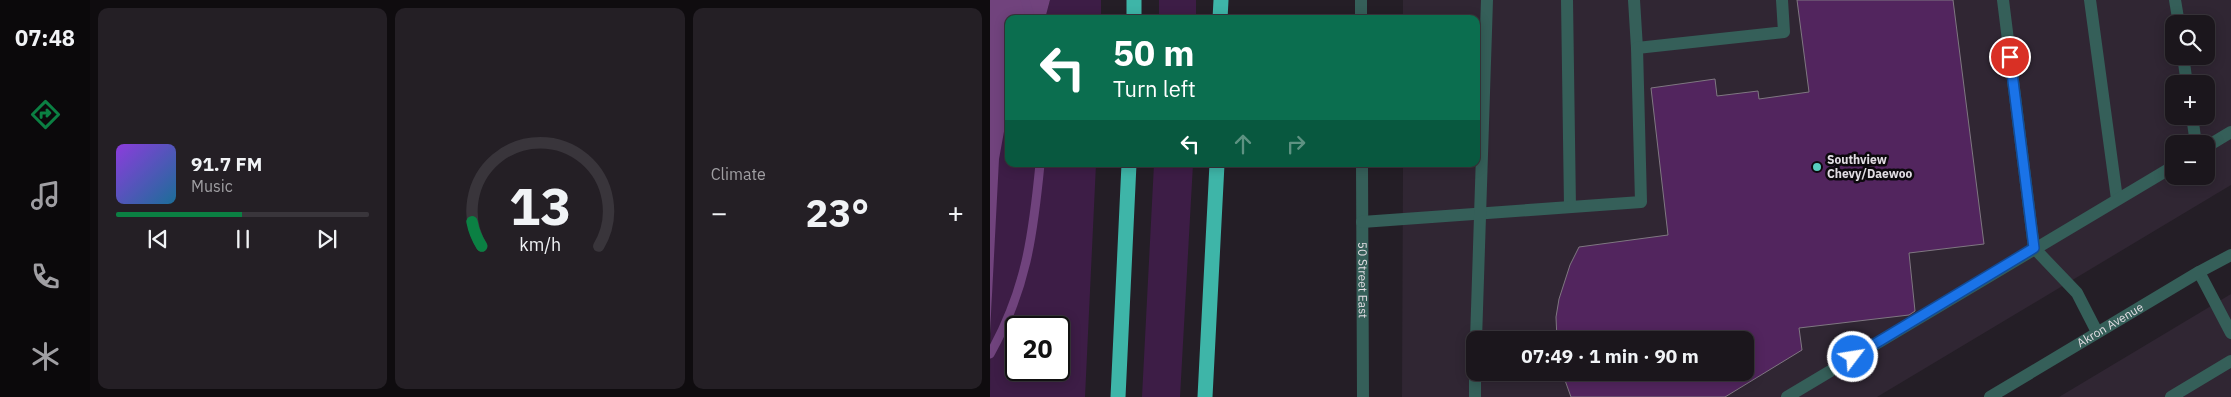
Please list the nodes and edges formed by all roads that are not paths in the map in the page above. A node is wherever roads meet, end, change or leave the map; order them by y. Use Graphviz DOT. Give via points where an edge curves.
graph roads {
  1 [pos="1134,0"];
  2 [pos="1221,0"];
  3 [pos="1361,0"];
  4 [pos="1487,0"];
  5 [pos="1567,0"];
  6 [pos="1634,0"];
  7 [pos="1782,0"];
  8 [pos="2003,0"];
  9 [pos="2090,0"];
  10 [pos="2175,0"];
  11 [pos="1134,15"];
  12 [pos="1220,15"];
  13 [pos="1362,15"];
  14 [pos="2178,15"];
  15 [pos="1637,48"];
  16 [pos="2231,132"];
  17 [pos="2215,142"];
  18 [pos="1129,167"];
  19 [pos="1217,167"];
  20 [pos="1362,167"];
  21 [pos="2165,171"];
  22 [pos="2117,199"];
  23 [pos="1570,207"];
  24 [pos="1479,214"];
  25 [pos="1362,222"];
  26 [pos="2034,248"];
  27 [pos="2231,255"];
  28 [pos="2199,272"];
  29 [pos="1476,331"];
  30 [pos="2098,332"];
  31 [pos="2231,333"];
  32 [pos="2231,361"];
  33 [pos="1475,381"];
  34 [pos="2006,393"];
  35 [pos="1118,397"];
  36 [pos="1204,397"];
  37 [pos="1363,397"];
  38 [pos="1474,397"];
  39 [pos="1787,397"];
  40 [pos="1990,397"];
  41 [pos="2171,397"];
  1 -- 11 [label="highway"];
  2 -- 12 [label="highway"];
  3 -- 13 [label="street"];
  4 -- 24 [label="street"];
  5 -- 23 [label="street"];
  6 -- 15 [label="street"];
  7 -- 15 [label="street" via="1784,32"];
  8 -- 26 [label="street"];
  9 -- 22 [label="street"];
  10 -- 14 [label="street"];
  15 -- 23 [label="street" via="1641,202"];
  16 -- 17 [label="street"];
  18 -- 35 [label="highway"];
  19 -- 36 [label="highway"];
  20 -- 25 [label="street, 50 Street East"];
  21 -- 22 [label="street"];
  22 -- 26 [label="street"];
  23 -- 24 [label="street"];
  24 -- 25 [label="street"];
  24 -- 29 [label="street"];
  25 -- 37 [label="street, 50 Street East"];
  26 -- 30 [label="street" via="2077,293"];
  26 -- 39 [label="street"];
  27 -- 28 [label="street, Akron Avenue"];
  28 -- 30 [label="street, Akron Avenue"];
  28 -- 31 [label="street"];
  30 -- 34 [label="street, Akron Avenue"];
  32 -- 41 [label="street"];
  33 -- 38 [label="street"];
  34 -- 40 [label="street, Akron Avenue"];
}
